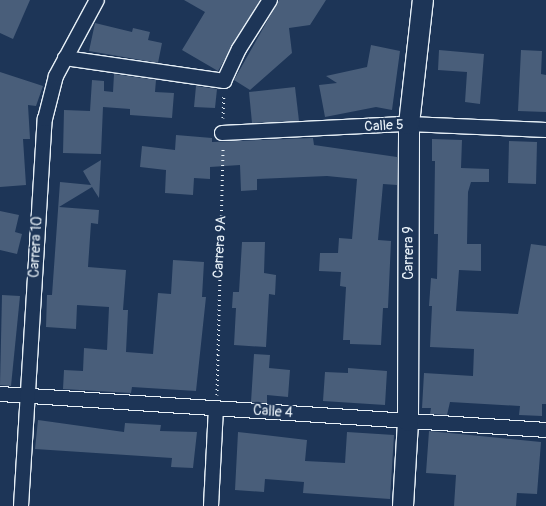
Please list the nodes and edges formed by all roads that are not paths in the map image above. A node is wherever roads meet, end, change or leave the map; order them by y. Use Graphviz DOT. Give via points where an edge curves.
graph roads {
  1 [pos="97,0"];
  2 [pos="270,0"];
  3 [pos="424,0"];
  4 [pos="65,58"];
  5 [pos="409,124"];
  6 [pos="546,130"];
  7 [pos="222,133"];
  8 [pos="0,394"];
  9 [pos="27,396"];
  10 [pos="216,408"];
  11 [pos="408,421"];
  12 [pos="546,430"];
  13 [pos="21,506"];
  14 [pos="211,506"];
  15 [pos="403,506"];
  1 -- 4 [label="street, Carrera 10"];
  2 -- 4 [label="street" via="224,81"];
  3 -- 5 [label="street, Carrera 9"];
  4 -- 9 [label="street, Carrera 10" via="54,83 43,134"];
  5 -- 6 [label="street, Calle 5"];
  5 -- 7 [label="street, Calle 5"];
  5 -- 11 [label="street, Carrera 9"];
  8 -- 9 [label="street, Calle 4"];
  9 -- 10 [label="street, Calle 4"];
  9 -- 13 [label="street, Carrera 10"];
  10 -- 11 [label="street, Calle 4"];
  10 -- 14 [label="street"];
  11 -- 12 [label="street, Calle 4"];
  11 -- 15 [label="street, Carrera 9"];
}
